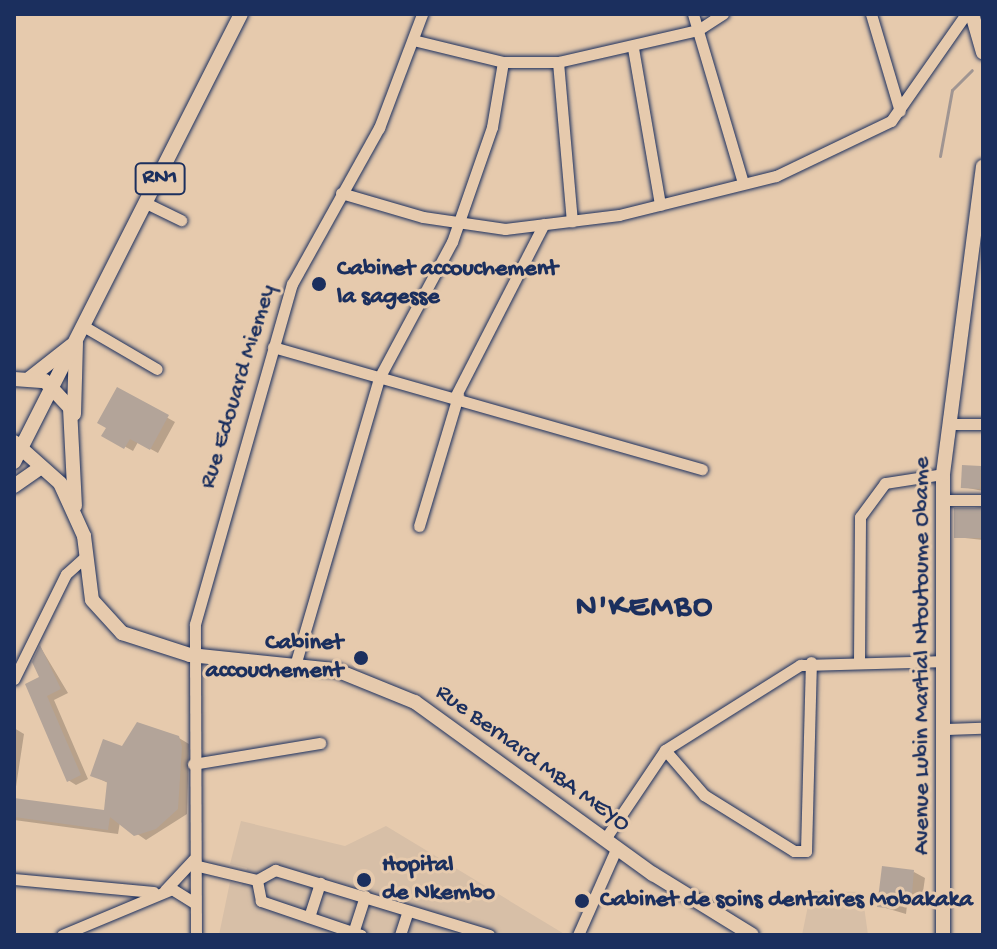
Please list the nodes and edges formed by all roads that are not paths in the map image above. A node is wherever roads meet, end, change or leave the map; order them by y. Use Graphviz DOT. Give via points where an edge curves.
graph roads {
  1 [pos="241,14"];
  2 [pos="422,14"];
  3 [pos="693,14"];
  4 [pos="723,14"];
  5 [pos="871,14"];
  6 [pos="966,14"];
  7 [pos="972,14"];
  8 [pos="698,30"];
  9 [pos="413,40"];
  10 [pos="633,48"];
  11 [pos="983,51"];
  12 [pos="503,62"];
  13 [pos="558,62"];
  14 [pos="900,111"];
  15 [pos="983,167"];
  16 [pos="743,183"];
  17 [pos="341,193"];
  18 [pos="148,204"];
  19 [pos="660,205"];
  20 [pos="181,220"];
  21 [pos="572,221"];
  22 [pos="459,224"];
  23 [pos="544,224"];
  24 [pos="85,327"];
  25 [pos="76,343"];
  26 [pos="273,347"];
  27 [pos="157,369"];
  28 [pos="379,378"];
  29 [pos="20,381"];
  30 [pos="54,388"];
  31 [pos="457,396"];
  32 [pos="74,423"];
  33 [pos="948,424"];
  34 [pos="983,424"];
  35 [pos="74,446"];
  36 [pos="16,451"];
  37 [pos="702,469"];
  38 [pos="45,471"];
  39 [pos="943,474"];
  40 [pos="14,486"];
  41 [pos="942,500"];
  42 [pos="983,500"];
  43 [pos="76,511"];
  44 [pos="419,526"];
  45 [pos="87,555"];
  46 [pos="190,655"];
  47 [pos="942,661"];
  48 [pos="811,662"];
  49 [pos="859,662"];
  50 [pos="294,669"];
  51 [pos="14,679"];
  52 [pos="983,728"];
  53 [pos="945,729"];
  54 [pos="320,743"];
  55 [pos="665,750"];
  56 [pos="193,764"];
  57 [pos="611,843"];
  58 [pos="194,862"];
  59 [pos="14,879"];
  60 [pos="257,880"];
  61 [pos="320,883"];
  62 [pos="161,892"];
  63 [pos="365,896"];
  64 [pos="195,905"];
  65 [pos="408,911"];
  66 [pos="309,917"];
  67 [pos="357,934"];
  68 [pos="62,935"];
  69 [pos="196,935"];
  70 [pos="400,935"];
  71 [pos="489,935"];
  72 [pos="578,935"];
  73 [pos="752,935"];
  74 [pos="943,935"];
  1 -- 18 [label="main road, RN1"];
  2 -- 9 [label="street, Rue Edouard Miemey"];
  3 -- 8 [label="street"];
  4 -- 8 [label="street"];
  5 -- 14 [label="street"];
  6 -- 14 [label="street"];
  7 -- 11 [label="main road"];
  8 -- 10 [label="street"];
  8 -- 16 [label="street"];
  9 -- 12 [label="street"];
  9 -- 17 [label="street, Rue Edouard Miemey" via="379,128"];
  10 -- 13 [label="street"];
  10 -- 19 [label="street"];
  12 -- 13 [label="street"];
  12 -- 22 [label="street" via="499,100"];
  13 -- 21 [label="street"];
  14 -- 16 [label="street" via="801,167"];
  15 -- 33 [label="main road, Avenue Lubin Martial Ntoutoume Obame"];
  16 -- 19 [label="street"];
  17 -- 22 [label="street"];
  17 -- 26 [label="street, Rue Edouard Miemey" via="292,284"];
  18 -- 20 [label="street"];
  18 -- 24 [label="main road, RN1"];
  19 -- 21 [label="street"];
  21 -- 23 [label="street"];
  22 -- 23 [label="street"];
  22 -- 28 [label="street"];
  23 -- 31 [label="street"];
  24 -- 25 [label="main road, RN1"];
  24 -- 27 [label="street"];
  25 -- 29 [label="main road"];
  25 -- 30 [label="main road, RN1"];
  25 -- 32 [label="main road"];
  26 -- 28 [label="street"];
  26 -- 46 [label="street, Rue Edouard Miemey"];
  28 -- 31 [label="street"];
  28 -- 50 [label="street"];
  29 -- 30 [label="main road"];
  30 -- 32 [label="main road"];
  30 -- 36 [label="main road, RN1"];
  31 -- 37 [label="street"];
  31 -- 44 [label="street"];
  32 -- 35 [label="main road"];
  33 -- 34 [label="street"];
  33 -- 39 [label="main road, Avenue Lubin Martial Ntoutoume Obame"];
  35 -- 38 [label="main road"];
  35 -- 43 [label="main road"];
  36 -- 38 [label="main road"];
  38 -- 40 [label="main road"];
  38 -- 43 [label="main road"];
  39 -- 41 [label="main road, Avenue Lubin Martial Ntoutoume Obame"];
  39 -- 49 [label="street" via="885,483 860,517"];
  41 -- 42 [label="street"];
  41 -- 47 [label="main road, Avenue Lubin Martial Ntoutoume Obame"];
  43 -- 45 [label="main road, Rue Bernard MBA MEYO"];
  45 -- 46 [label="main road, Rue Bernard MBA MEYO" via="92,600 113,627"];
  45 -- 51 [label="street" via="66,574"];
  46 -- 50 [label="main road, Rue Bernard MBA MEYO"];
  46 -- 56 [label="street, Rue Edouard Miemey"];
  47 -- 49 [label="street"];
  47 -- 53 [label="main road, Avenue Lubin Martial Ntoutoume Obame"];
  48 -- 49 [label="street"];
  48 -- 55 [label="street"];
  48 -- 55 [label="street" via="806,851 704,795"];
  50 -- 57 [label="main road, Rue Bernard MBA MEYO" via="336,670 415,702"];
  52 -- 53 [label="street"];
  53 -- 74 [label="main road, Avenue Lubin Martial Ntoutoume Obame"];
  54 -- 56 [label="street"];
  55 -- 57 [label="street"];
  56 -- 58 [label="street, Rue Edouard Miemey"];
  57 -- 72 [label="street"];
  57 -- 73 [label="main road, Rue Bernard MBA MEYO"];
  58 -- 60 [label="street"];
  58 -- 62 [label="street"];
  58 -- 64 [label="street, Rue Edouard Miemey"];
  59 -- 62 [label="street"];
  60 -- 61 [label="street" via="275,870"];
  60 -- 66 [label="street" via="261,901"];
  61 -- 63 [label="street"];
  61 -- 66 [label="street"];
  62 -- 64 [label="street" via="186,892"];
  62 -- 68 [label="street"];
  63 -- 65 [label="street"];
  63 -- 67 [label="street"];
  64 -- 69 [label="street, Rue Edouard Miemey"];
  65 -- 70 [label="street"];
  65 -- 71 [label="street"];
  66 -- 67 [label="street"];
}
